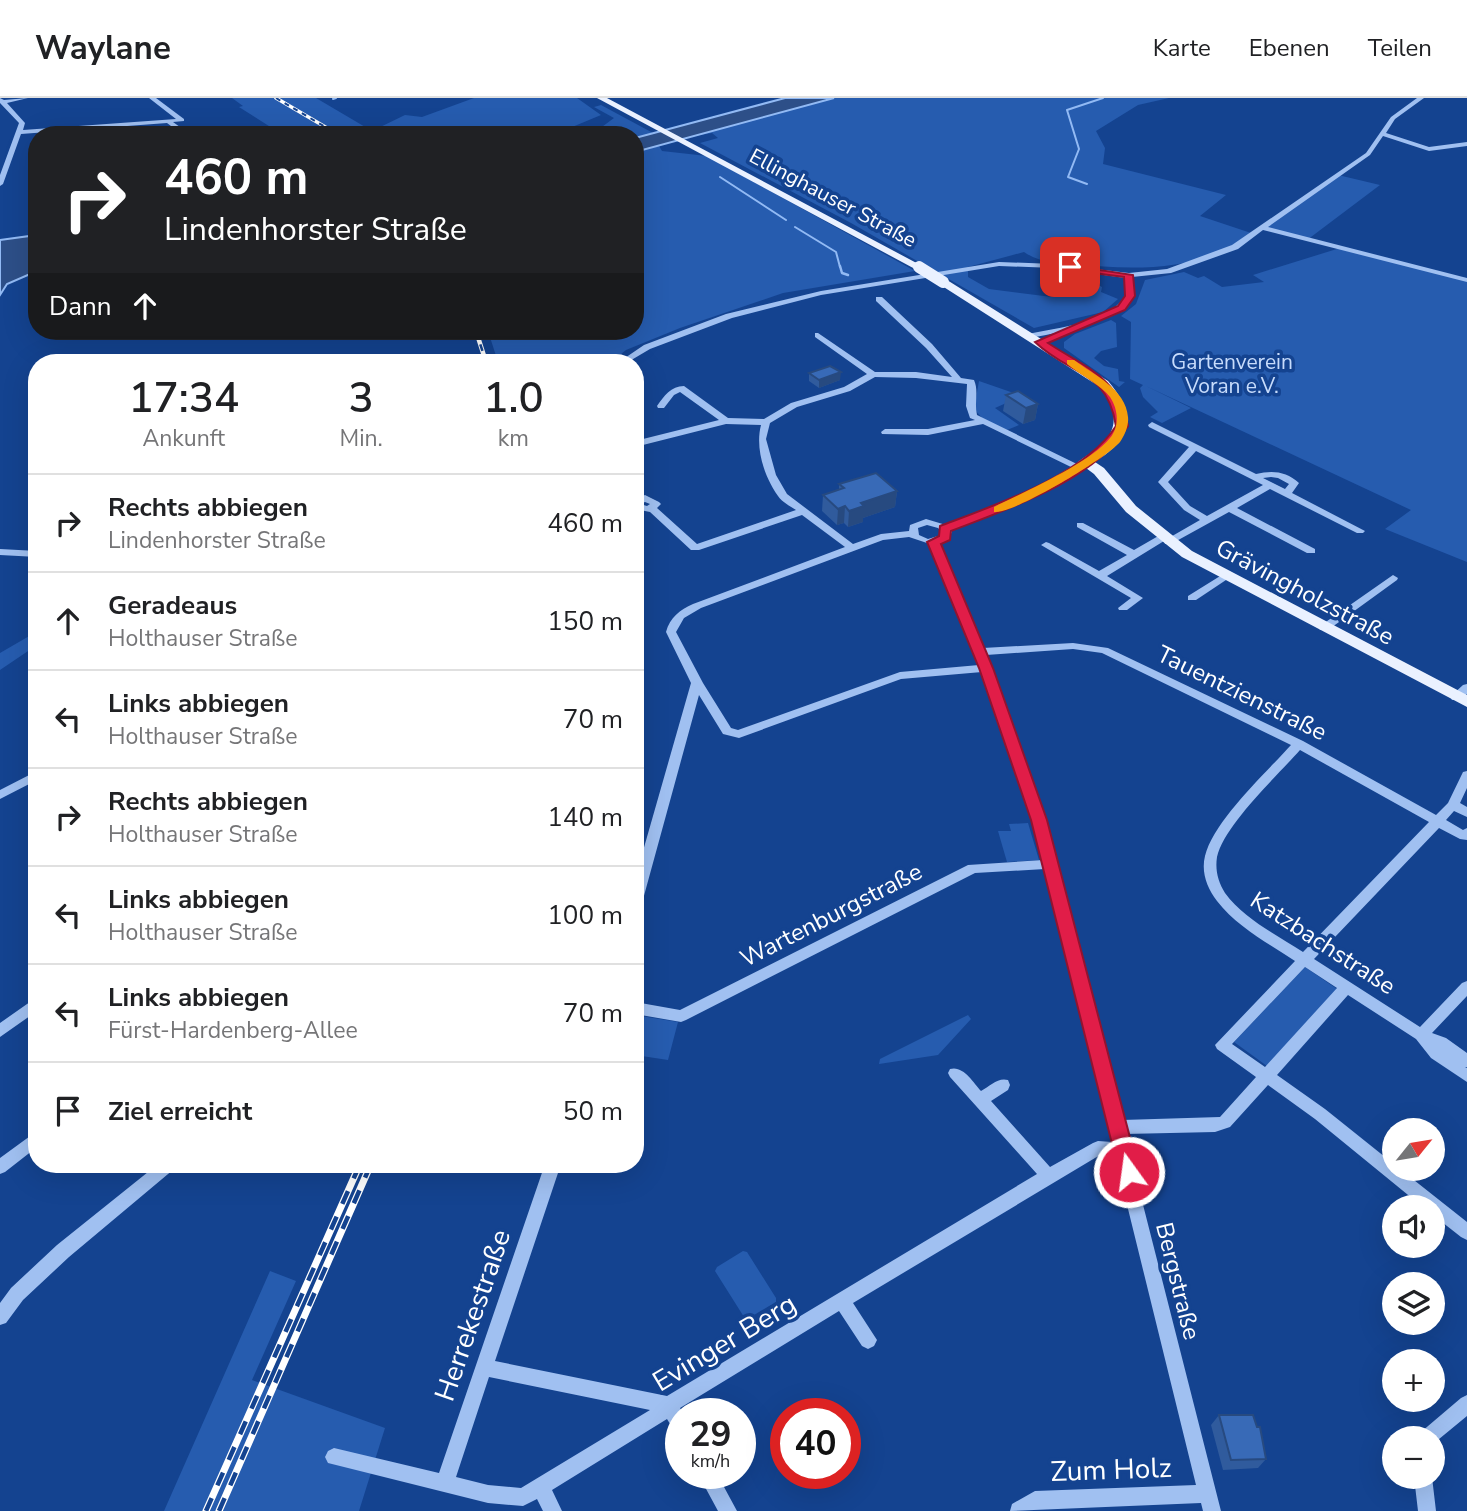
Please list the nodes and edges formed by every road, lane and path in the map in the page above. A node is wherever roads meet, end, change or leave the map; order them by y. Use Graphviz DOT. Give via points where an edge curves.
graph roads {
  1 [pos="25,98"];
  2 [pos="152,98"];
  3 [pos="601,98"];
  4 [pos="1421,98"];
  5 [pos="1,101"];
  6 [pos="177,117"];
  7 [pos="156,122"];
  8 [pos="22,123"];
  9 [pos="170,123"];
  10 [pos="100,126"];
  11 [pos="174,126"];
  12 [pos="28,128"];
  13 [pos="28,131"];
  14 [pos="19,132"];
  15 [pos="1382,134"];
  16 [pos="1467,145"];
  17 [pos="0,184"];
  18 [pos="1262,228"];
  19 [pos="1043,266"];
  20 [pos="1128,275"];
  21 [pos="1467,280"];
  22 [pos="879,299"];
  23 [pos="818,335"];
  24 [pos="1035,339"];
  25 [pos="639,354"];
  26 [pos="873,374"];
  27 [pos="957,378"];
  28 [pos="661,406"];
  29 [pos="726,421"];
  30 [pos="766,422"];
  31 [pos="980,422"];
  32 [pos="1152,425"];
  33 [pos="885,432"];
  34 [pos="644,442"];
  35 [pos="1194,447"];
  36 [pos="1082,464"];
  37 [pos="1255,478"];
  38 [pos="1270,485"];
  39 [pos="1286,494"];
  40 [pos="1230,508"];
  41 [pos="644,509"];
  42 [pos="803,511"];
  43 [pos="1208,521"];
  44 [pos="1080,526"];
  45 [pos="945,529"];
  46 [pos="1360,531"];
  47 [pos="912,534"];
  48 [pos="1166,539"];
  49 [pos="934,542"];
  50 [pos="1046,545"];
  51 [pos="851,547"];
  52 [pos="1311,551"];
  53 [pos="0,552"];
  54 [pos="28,554"];
  55 [pos="1133,554"];
  56 [pos="1099,576"];
  57 [pos="1225,576"];
  58 [pos="1392,578"];
  59 [pos="1192,598"];
  60 [pos="1123,608"];
  61 [pos="1324,628"];
  62 [pos="980,652"];
  63 [pos="986,668"];
  64 [pos="697,683"];
  65 [pos="1463,695"];
  66 [pos="732,733"];
  67 [pos="1299,744"];
  68 [pos="1467,775"];
  69 [pos="28,780"];
  70 [pos="0,795"];
  71 [pos="1453,805"];
  72 [pos="1467,813"];
  73 [pos="1437,821"];
  74 [pos="1467,833"];
  75 [pos="1052,864"];
  76 [pos="644,871"];
  77 [pos="1304,959"];
  78 [pos="1347,987"];
  79 [pos="1467,987"];
  80 [pos="28,1010"];
  81 [pos="644,1010"];
  82 [pos="0,1031"];
  83 [pos="1421,1035"];
  84 [pos="1467,1061"];
  85 [pos="955,1073"];
  86 [pos="1467,1076"];
  87 [pos="1266,1077"];
  88 [pos="1003,1086"];
  89 [pos="980,1100"];
  90 [pos="1118,1127"];
  91 [pos="28,1146"];
  92 [pos="1123,1149"];
  93 [pos="0,1167"];
  94 [pos="158,1173"];
  95 [pos="550,1173"];
  96 [pos="1048,1177"];
  97 [pos="1467,1232"];
  98 [pos="843,1302"];
  99 [pos="0,1317"];
  100 [pos="868,1340"];
  101 [pos="484,1367"];
  102 [pos="680,1398"];
  103 [pos="665,1404"];
  104 [pos="1467,1404"];
  105 [pos="665,1408"];
  106 [pos="1441,1426"];
  107 [pos="334,1457"];
  108 [pos="444,1484"];
  109 [pos="541,1488"];
  110 [pos="716,1489"];
  111 [pos="1424,1489"];
  112 [pos="1210,1502"];
  113 [pos="553,1511"];
  114 [pos="728,1511"];
  115 [pos="1019,1511"];
  116 [pos="1427,1511"];
  1 -- 5 [label="street"];
  2 -- 6 [label="street"];
  3 -- 24 [label="main road, Ellinghauser Straße, bridge" via="842,224"];
  4 -- 15 [label="street" via="1398,114"];
  5 -- 8 [label="street"];
  6 -- 7 [label="street"];
  6 -- 9 [label="street" via="182,120"];
  7 -- 9 [label="street"];
  7 -- 10 [label="street"];
  8 -- 12 [label="street"];
  8 -- 14 [label="street"];
  9 -- 11 [label="street"];
  13 -- 14 [label="street"];
  14 -- 17 [label="street"];
  15 -- 16 [label="street" via="1429,149"];
  15 -- 18 [label="street" via="1368,154"];
  18 -- 20 [label="street" via="1205,260 1168,271"];
  18 -- 21 [label="street"];
  19 -- 20 [label="street"];
  19 -- 25 [label="street" via="985,265 781,301 668,339"];
  20 -- 24 [label="street" via="1130,296 1125,304 1108,315"];
  22 -- 27 [label="street"];
  23 -- 26 [label="street"];
  24 -- 36 [label="main road, Ellinghauser Straße" via="1104,384 1116,398 1122,426 1115,440"];
  26 -- 27 [label="street"];
  26 -- 30 [label="street" via="847,389 794,405"];
  27 -- 31 [label="street" via="971,382 974,388 968,403"];
  28 -- 29 [label="street" via="681,388"];
  29 -- 30 [label="street"];
  29 -- 34 [label="street"];
  30 -- 42 [label="street" via="762,439 771,475 783,496"];
  31 -- 33 [label="street" via="928,432"];
  31 -- 36 [label="street"];
  32 -- 35 [label="street"];
  35 -- 37 [label="street"];
  35 -- 43 [label="street" via="1163,482 1187,508"];
  36 -- 45 [label="street" via="1025,498"];
  36 -- 48 [label="main road, Grävingholzstraße"];
  37 -- 38 [label="street"];
  37 -- 39 [label="street" via="1265,474 1285,477 1294,483"];
  38 -- 39 [label="street"];
  38 -- 40 [label="street"];
  39 -- 46 [label="street"];
  40 -- 43 [label="street"];
  40 -- 52 [label="street" via="1280,529"];
  41 -- 42 [label="street" via="652,509 695,548"];
  42 -- 51 [label="street"];
  43 -- 48 [label="street"];
  44 -- 55 [label="street"];
  45 -- 47 [label="street" via="920,523"];
  45 -- 49 [label="street" via="946,537"];
  47 -- 49 [label="street" via="918,540"];
  47 -- 51 [label="street" via="881,537"];
  48 -- 55 [label="street"];
  48 -- 57 [label="main road, Grävingholzstraße"];
  49 -- 62 [label="street, Bergstraße"];
  50 -- 56 [label="street"];
  51 -- 64 [label="street" via="681,613 671,632"];
  53 -- 54 [label="street"];
  55 -- 56 [label="street"];
  56 -- 60 [label="street" via="1138,598"];
  57 -- 59 [label="street"];
  57 -- 61 [label="main road, Grävingholzstraße"];
  58 -- 61 [label="street"];
  61 -- 65 [label="main road, Grävingholzstraße"];
  62 -- 63 [label="street, Bergstraße"];
  62 -- 67 [label="street, Tauentzienstraße" via="1090,646"];
  63 -- 66 [label="street" via="900,676"];
  63 -- 75 [label="street, Bergstraße"];
  64 -- 66 [label="street"];
  64 -- 76 [label="street"];
  67 -- 73 [label="street, Tauentzienstraße"];
  67 -- 77 [label="street, Katzbachstraße" via="1220,832 1208,860 1213,884 1229,909"];
  68 -- 71 [label="street"];
  69 -- 70 [label="street"];
  71 -- 72 [label="street"];
  71 -- 73 [label="street"];
  73 -- 74 [label="street, Tauentzienstraße" via="1464,836"];
  73 -- 77 [label="street"];
  75 -- 81 [label="street, Wartenburgstraße" via="973,868 681,1016"];
  75 -- 90 [label="street, Bergstraße"];
  77 -- 78 [label="street, Katzbachstraße"];
  77 -- 87 [label="street" via="1222,1045"];
  78 -- 83 [label="street, Katzbachstraße"];
  78 -- 87 [label="street"];
  79 -- 83 [label="street"];
  80 -- 82 [label="street"];
  83 -- 84 [label="street, Katzbachstraße" via="1441,1042"];
  83 -- 86 [label="street, Katzbachstraße" via="1436,1054"];
  85 -- 89 [label="street"];
  87 -- 90 [label="street" via="1220,1124"];
  87 -- 97 [label="street"];
  88 -- 89 [label="street"];
  89 -- 96 [label="street"];
  90 -- 92 [label="street, Bergstraße"];
  91 -- 93 [label="street"];
  92 -- 96 [label="street, Evinger Berg" via="1098,1148"];
  92 -- 112 [label="street, Bergstraße"];
  94 -- 99 [label="street" via="63,1251 17,1294"];
  95 -- 101 [label="street, Herrekestraße"];
  96 -- 98 [label="street, Evinger Berg"];
  98 -- 100 [label="street"];
  98 -- 102 [label="street, Evinger Berg"];
  101 -- 103 [label="street"];
  101 -- 108 [label="street, Herrekestraße"];
  104 -- 106 [label="street"];
  105 -- 109 [label="street, Evinger Berg"];
  107 -- 108 [label="street, Evinger Berg"];
  108 -- 109 [label="street, Evinger Berg" via="509,1498"];
  109 -- 113 [label="street"];
  110 -- 114 [label="street"];
  111 -- 116 [label="street"];
  112 -- 115 [label="street, Zum Holz" via="1035,1500"];
}
